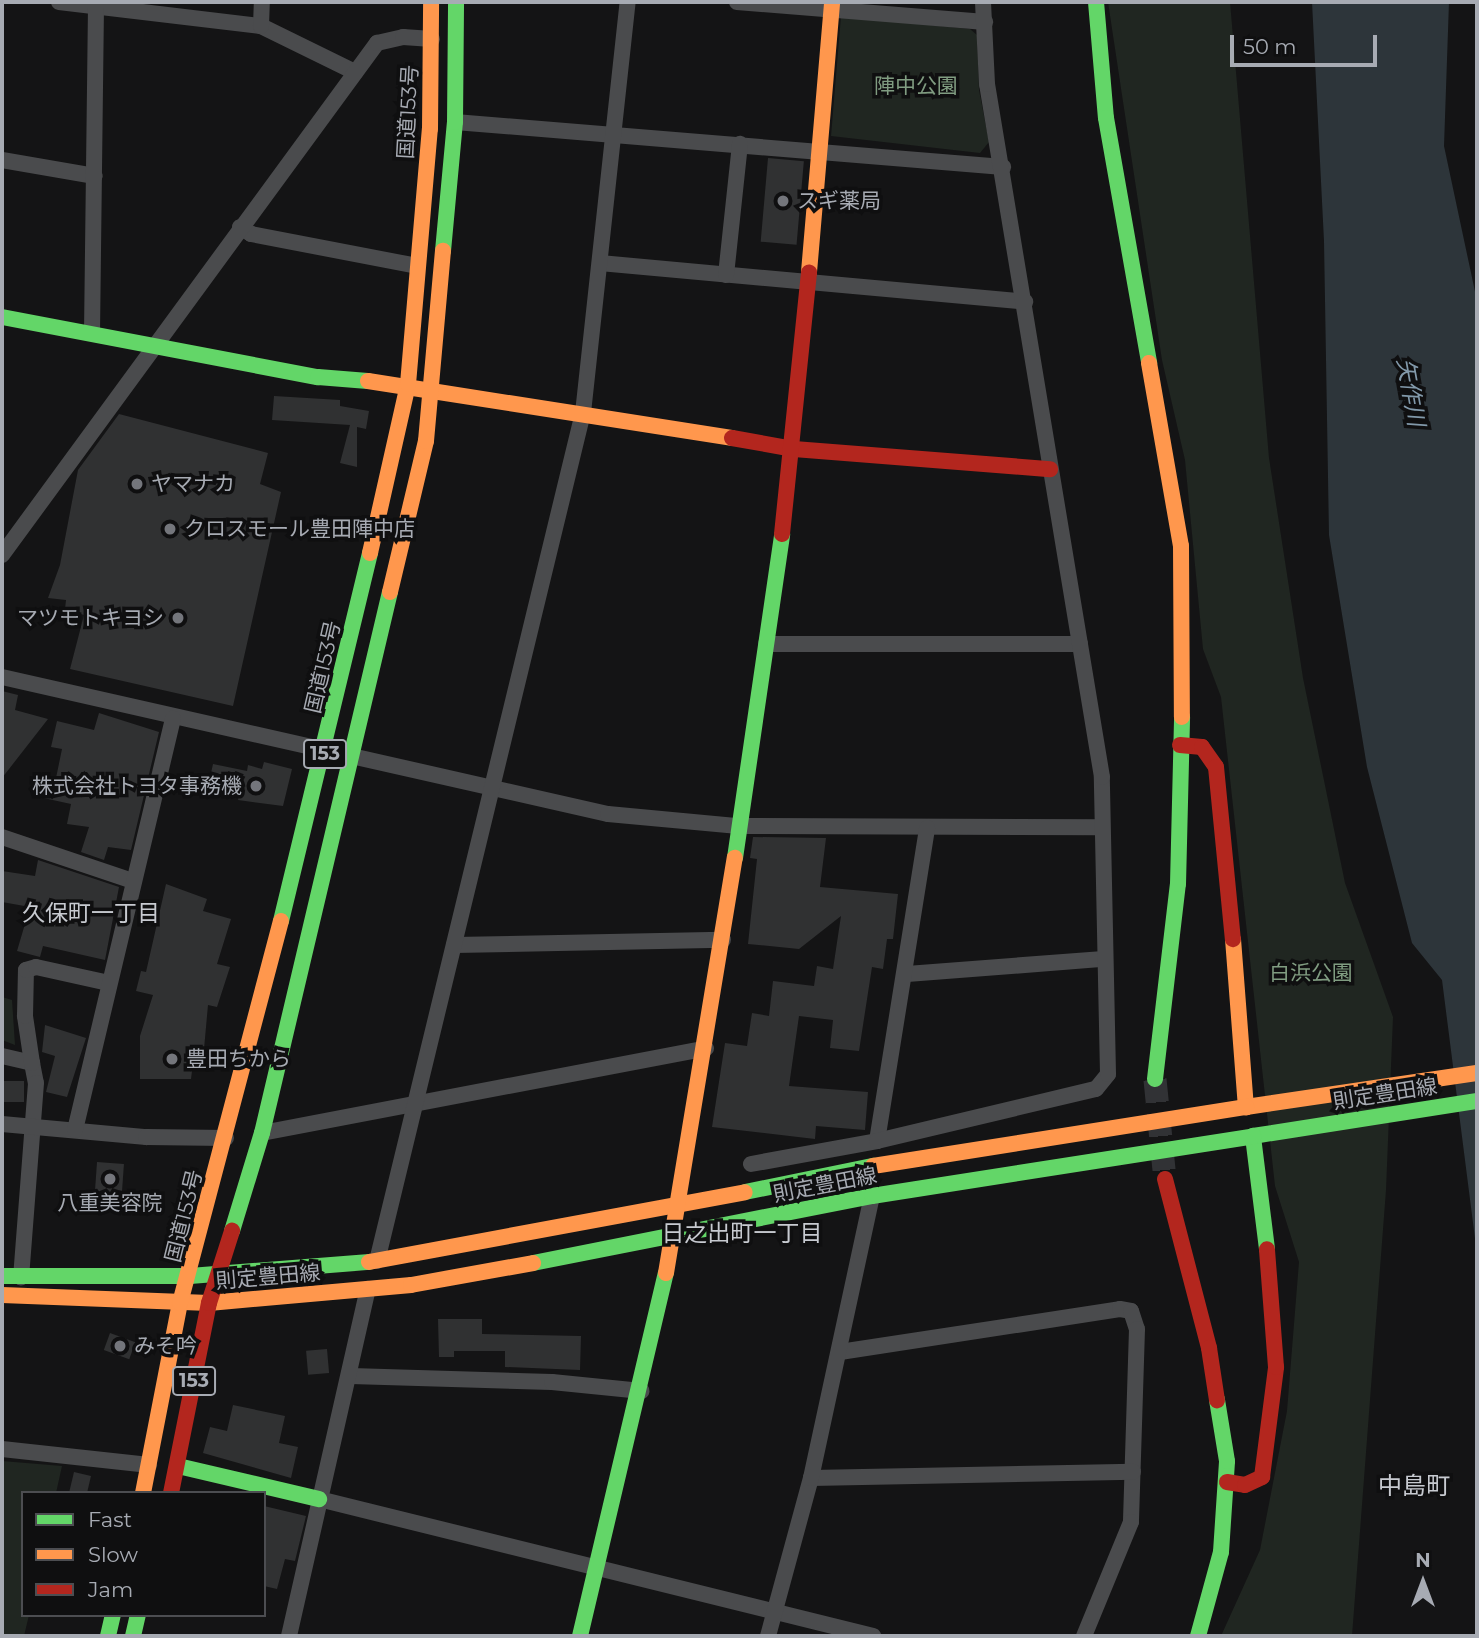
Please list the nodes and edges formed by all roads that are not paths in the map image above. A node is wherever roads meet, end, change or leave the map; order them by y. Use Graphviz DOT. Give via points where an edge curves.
graph roads {
  1 [pos="59,2"];
  2 [pos="262,2"];
  3 [pos="431,2"];
  4 [pos="456,2"];
  5 [pos="628,2"];
  6 [pos="737,2"];
  7 [pos="983,2"];
  8 [pos="1096,2"];
  9 [pos="96,4"];
  10 [pos="832,6"];
  11 [pos="985,22"];
  12 [pos="261,26"];
  13 [pos="432,39"];
  14 [pos="355,72"];
  15 [pos="455,122"];
  16 [pos="613,133"];
  17 [pos="740,144"];
  18 [pos="821,151"];
  19 [pos="2,160"];
  20 [pos="1003,167"];
  21 [pos="95,176"];
  22 [pos="240,227"];
  23 [pos="600,263"];
  24 [pos="417,266"];
  25 [pos="726,275"];
  26 [pos="810,283"];
  27 [pos="1025,302"];
  28 [pos="2,317"];
  29 [pos="92,333"];
  30 [pos="158,344"];
  31 [pos="408,384"];
  32 [pos="433,390"];
  33 [pos="583,413"];
  34 [pos="794,449"];
  35 [pos="1050,469"];
  36 [pos="2,555"];
  37 [pos="766,644"];
  38 [pos="1080,644"];
  39 [pos="2,677"];
  40 [pos="173,719"];
  41 [pos="1180,745"];
  42 [pos="326,752"];
  43 [pos="351,759"];
  44 [pos="493,790"];
  45 [pos="738,826"];
  46 [pos="1101,827"];
  47 [pos="927,828"];
  48 [pos="2,837"];
  49 [pos="134,881"];
  50 [pos="723,940"];
  51 [pos="454,945"];
  52 [pos="1103,959"];
  53 [pos="906,974"];
  54 [pos="109,983"];
  55 [pos="706,1048"];
  56 [pos="2,1056"];
  57 [pos="32,1063"];
  58 [pos="1477,1073"];
  59 [pos="1155,1079"];
  60 [pos="1477,1101"];
  61 [pos="412,1106"];
  62 [pos="1246,1107"];
  63 [pos="2,1124"];
  64 [pos="31,1127"];
  65 [pos="75,1130"];
  66 [pos="262,1133"];
  67 [pos="1253,1136"];
  68 [pos="226,1138"];
  69 [pos="877,1141"];
  70 [pos="751,1164"];
  71 [pos="1165,1179"];
  72 [pos="872,1196"];
  73 [pos="675,1206"];
  74 [pos="671,1240"];
  75 [pos="377,1261"];
  76 [pos="221,1270"];
  77 [pos="2,1276"];
  78 [pos="190,1276"];
  79 [pos="21,1277"];
  80 [pos="368,1289"];
  81 [pos="2,1295"];
  82 [pos="180,1303"];
  83 [pos="209,1303"];
  84 [pos="840,1352"];
  85 [pos="351,1376"];
  86 [pos="642,1391"];
  87 [pos="2,1449"];
  88 [pos="149,1465"];
  89 [pos="178,1466"];
  90 [pos="1133,1472"];
  91 [pos="811,1478"];
  92 [pos="1227,1482"];
  93 [pos="143,1491"];
  94 [pos="172,1491"];
  95 [pos="319,1499"];
  96 [pos="598,1565"];
  97 [pos="774,1611"];
  98 [pos="113,1617"];
  99 [pos="138,1617"];
  100 [pos="108,1636"];
  101 [pos="133,1636"];
  102 [pos="289,1636"];
  103 [pos="580,1636"];
  104 [pos="768,1636"];
  105 [pos="873,1636"];
  106 [pos="1084,1636"];
  107 [pos="1198,1636"];
  1 -- 9 [label="street"];
  2 -- 12 [label="street"];
  3 -- 13 [label="main road, 国道153号 / 153"];
  4 -- 15 [label="main road, 153"];
  5 -- 16 [label="street"];
  6 -- 10 [label="street"];
  7 -- 11 [label="street"];
  8 -- 41 [label="main road" via="1106,118 1181,545"];
  9 -- 12 [label="street"];
  9 -- 21 [label="street"];
  10 -- 11 [label="street"];
  10 -- 18 [label="main road"];
  11 -- 20 [label="street" via="987,84"];
  12 -- 14 [label="street"];
  13 -- 14 [label="street" via="403,37 377,43"];
  13 -- 24 [label="main road, 国道153号 / 153" via="430,129"];
  14 -- 22 [label="street"];
  15 -- 16 [label="street"];
  15 -- 32 [label="main road, 153"];
  16 -- 17 [label="street"];
  16 -- 23 [label="street"];
  17 -- 18 [label="street"];
  17 -- 25 [label="street"];
  18 -- 20 [label="street"];
  18 -- 26 [label="main road"];
  19 -- 21 [label="street"];
  20 -- 27 [label="street"];
  21 -- 29 [label="street"];
  22 -- 24 [label="street" via="251,234"];
  22 -- 30 [label="street"];
  23 -- 25 [label="street"];
  23 -- 33 [label="street"];
  24 -- 31 [label="main road, 国道153号 / 153"];
  25 -- 26 [label="street"];
  26 -- 27 [label="street"];
  26 -- 34 [label="main road"];
  27 -- 35 [label="street" via="1032,377"];
  28 -- 29 [label="main road"];
  29 -- 30 [label="main road"];
  30 -- 31 [label="main road" via="318,377"];
  30 -- 36 [label="street"];
  31 -- 32 [label="main road"];
  31 -- 42 [label="main road, 国道153号 / 153"];
  32 -- 33 [label="main road"];
  32 -- 43 [label="main road, 153" via="426,441"];
  33 -- 34 [label="main road"];
  33 -- 44 [label="street"];
  34 -- 35 [label="main road"];
  34 -- 37 [label="main road"];
  35 -- 38 [label="street"];
  37 -- 38 [label="street"];
  37 -- 45 [label="main road"];
  38 -- 46 [label="street" via="1102,776"];
  39 -- 40 [label="street"];
  40 -- 42 [label="street"];
  40 -- 49 [label="street"];
  41 -- 59 [label="main road" via="1178,884"];
  41 -- 62 [label="main road" via="1202,747 1216,767 1229,865"];
  42 -- 43 [label="street"];
  42 -- 68 [label="main road, 国道153号 / 153"];
  43 -- 44 [label="street"];
  43 -- 66 [label="main road, 153"];
  44 -- 45 [label="street" via="608,814"];
  44 -- 51 [label="street"];
  45 -- 47 [label="street"];
  45 -- 50 [label="main road"];
  46 -- 47 [label="street"];
  46 -- 52 [label="street"];
  47 -- 53 [label="street"];
  48 -- 49 [label="street"];
  49 -- 54 [label="street"];
  50 -- 51 [label="street"];
  50 -- 55 [label="main road"];
  51 -- 61 [label="street"];
  52 -- 53 [label="street"];
  52 -- 69 [label="street" via="1108,1074 1096,1088"];
  53 -- 69 [label="street"];
  54 -- 57 [label="street" via="36,967 26,970 25,1016"];
  54 -- 65 [label="street"];
  55 -- 61 [label="street"];
  55 -- 73 [label="main road"];
  56 -- 57 [label="street"];
  57 -- 64 [label="street" via="35,1096"];
  58 -- 62 [label="main road, 則定豊田線"];
  60 -- 67 [label="main road, 則定豊田線"];
  61 -- 66 [label="street"];
  61 -- 75 [label="street"];
  62 -- 73 [label="main road, 則定豊田線, bridge" via="873,1166"];
  63 -- 64 [label="street"];
  64 -- 65 [label="street"];
  64 -- 79 [label="street"];
  65 -- 68 [label="street"];
  66 -- 76 [label="main road, 153"];
  67 -- 72 [label="main road, 則定豊田線, bridge"];
  67 -- 92 [label="main road" via="1276,1324 1276,1367 1262,1477 1245,1485"];
  68 -- 78 [label="main road, 国道153号 / 153"];
  69 -- 70 [label="street"];
  71 -- 92 [label="main road" via="1209,1348 1223,1417"];
  72 -- 74 [label="main road, 則定豊田線"];
  72 -- 84 [label="street"];
  73 -- 74 [label="main road"];
  73 -- 75 [label="main road, 則定豊田線"];
  74 -- 80 [label="main road, 則定豊田線"];
  74 -- 86 [label="main road"];
  75 -- 76 [label="main road, 則定豊田線"];
  76 -- 78 [label="main road, 則定豊田線"];
  76 -- 83 [label="main road, 153"];
  77 -- 79 [label="main road, 則定豊田線"];
  78 -- 79 [label="main road, 則定豊田線"];
  78 -- 82 [label="main road, 国道153号 / 153"];
  80 -- 83 [label="main road, 則定豊田線"];
  80 -- 85 [label="street"];
  81 -- 82 [label="main road, 則定豊田線"];
  82 -- 83 [label="main road, 則定豊田線"];
  82 -- 88 [label="main road, 国道153号 / 153"];
  83 -- 89 [label="main road, 153"];
  84 -- 90 [label="street" via="1120,1309 1131,1311 1136,1329"];
  84 -- 91 [label="street"];
  85 -- 86 [label="street" via="552,1382"];
  85 -- 95 [label="street"];
  86 -- 96 [label="main road"];
  87 -- 88 [label="street"];
  88 -- 93 [label="main road, 国道153号 / 153"];
  89 -- 94 [label="main road, 153"];
  89 -- 95 [label="main road"];
  90 -- 91 [label="street"];
  90 -- 106 [label="street" via="1129,1532"];
  91 -- 97 [label="street"];
  92 -- 107 [label="main road" via="1216,1578"];
  95 -- 96 [label="street"];
  95 -- 102 [label="street"];
  96 -- 97 [label="street"];
  96 -- 103 [label="main road"];
  97 -- 104 [label="street"];
  97 -- 105 [label="street"];
  98 -- 100 [label="main road"];
  99 -- 101 [label="main road"];
}
